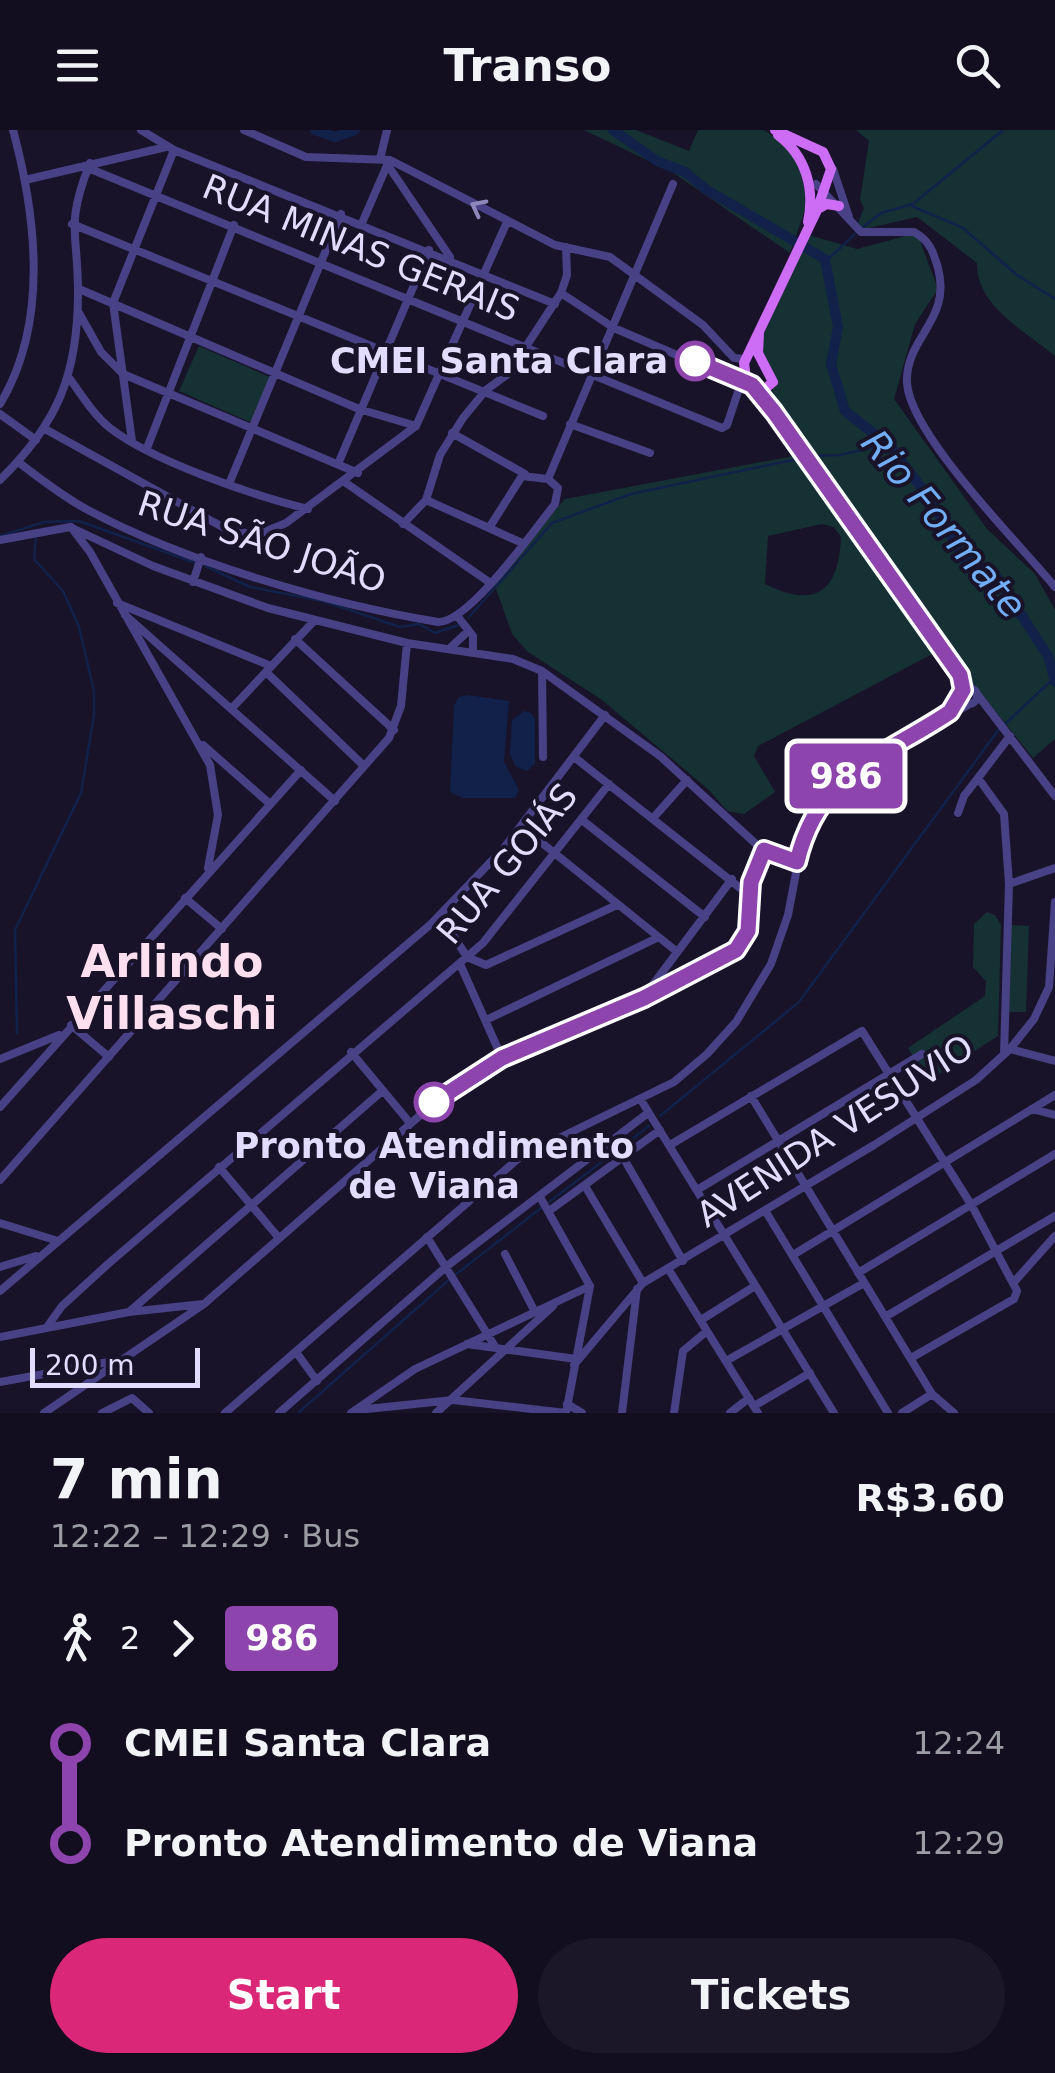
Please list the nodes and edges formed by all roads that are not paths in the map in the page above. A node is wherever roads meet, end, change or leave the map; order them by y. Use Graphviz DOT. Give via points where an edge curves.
graph roads {
  1 [pos="13,130"];
  2 [pos="141,130"];
  3 [pos="244,130"];
  4 [pos="387,130"];
  5 [pos="773,130"];
  6 [pos="170,148"];
  7 [pos="819,149"];
  8 [pos="830,160"];
  9 [pos="385,161"];
  10 [pos="802,162"];
  11 [pos="89,166"];
  12 [pos="25,180"];
  13 [pos="673,184"];
  14 [pos="816,184"];
  15 [pos="156,194"];
  16 [pos="839,206"];
  17 [pos="817,210"];
  18 [pos="341,214"];
  19 [pos="849,217"];
  20 [pos="506,222"];
  21 [pos="362,223"];
  22 [pos="72,224"];
  23 [pos="234,226"];
  24 [pos="806,228"];
  25 [pos="569,248"];
  26 [pos="134,250"];
  27 [pos="429,250"];
  28 [pos="453,261"];
  29 [pos="323,262"];
  30 [pos="482,274"];
  31 [pos="637,274"];
  32 [pos="214,282"];
  33 [pos="78,290"];
  34 [pos="406,296"];
  35 [pos="565,296"];
  36 [pos="113,303"];
  37 [pos="555,304"];
  38 [pos="78,310"];
  39 [pos="462,318"];
  40 [pos="299,320"];
  41 [pos="614,328"];
  42 [pos="759,332"];
  43 [pos="192,341"];
  44 [pos="527,345"];
  45 [pos="383,354"];
  46 [pos="746,359"];
  47 [pos="762,360"];
  48 [pos="593,373"];
  49 [pos="123,374"];
  50 [pos="275,374"];
  51 [pos="438,374"];
  52 [pos="70,380"];
  53 [pos="773,382"];
  54 [pos="749,383"];
  55 [pos="486,390"];
  56 [pos="168,395"];
  57 [pos="0,404"];
  58 [pos="359,409"];
  59 [pos="774,412"];
  60 [pos="0,414"];
  61 [pos="542,416"];
  62 [pos="570,424"];
  63 [pos="416,426"];
  64 [pos="45,429"];
  65 [pos="252,429"];
  66 [pos="452,433"];
  67 [pos="36,440"];
  68 [pos="132,441"];
  69 [pos="147,448"];
  70 [pos="650,453"];
  71 [pos="18,462"];
  72 [pos="338,464"];
  73 [pos="358,473"];
  74 [pos="525,474"];
  75 [pos="548,479"];
  76 [pos="0,480"];
  77 [pos="346,483"];
  78 [pos="229,484"];
  79 [pos="426,500"];
  80 [pos="308,509"];
  81 [pos="403,524"];
  82 [pos="75,528"];
  83 [pos="488,528"];
  84 [pos="98,539"];
  85 [pos="0,540"];
  86 [pos="522,543"];
  87 [pos="90,552"];
  88 [pos="201,556"];
  89 [pos="193,582"];
  90 [pos="490,582"];
  91 [pos="1055,587"];
  92 [pos="119,608"];
  93 [pos="458,617"];
  94 [pos="150,618"];
  95 [pos="314,621"];
  96 [pos="138,632"];
  97 [pos="468,633"];
  98 [pos="296,639"];
  99 [pos="407,643"];
  100 [pos="449,648"];
  101 [pos="462,650"];
  102 [pos="473,652"];
  103 [pos="495,656"];
  104 [pos="268,669"];
  105 [pos="542,671"];
  106 [pos="968,697"];
  107 [pos="233,708"];
  108 [pos="605,715"];
  109 [pos="394,730"];
  110 [pos="1010,736"];
  111 [pos="196,738"];
  112 [pos="543,757"];
  113 [pos="574,757"];
  114 [pos="364,766"];
  115 [pos="301,770"];
  116 [pos="978,778"];
  117 [pos="688,780"];
  118 [pos="609,784"];
  119 [pos="1055,796"];
  120 [pos="335,801"];
  121 [pos="270,804"];
  122 [pos="958,813"];
  123 [pos="654,816"];
  124 [pos="582,820"];
  125 [pos="521,826"];
  126 [pos="764,850"];
  127 [pos="554,857"];
  128 [pos="797,862"];
  129 [pos="1055,868"];
  130 [pos="206,872"];
  131 [pos="732,880"];
  132 [pos="1009,884"];
  133 [pos="749,895"];
  134 [pos="185,898"];
  135 [pos="1055,902"];
  136 [pos="617,905"];
  137 [pos="440,915"];
  138 [pos="705,917"];
  139 [pos="222,928"];
  140 [pos="657,938"];
  141 [pos="676,951"];
  142 [pos="1054,958"];
  143 [pos="464,961"];
  144 [pos="644,998"];
  145 [pos="486,1020"];
  146 [pos="72,1025"];
  147 [pos="63,1034"];
  148 [pos="1007,1051"];
  149 [pos="351,1052"];
  150 [pos="922,1054"];
  151 [pos="109,1056"];
  152 [pos="502,1058"];
  153 [pos="0,1060"];
  154 [pos="1055,1061"];
  155 [pos="890,1075"];
  156 [pos="381,1092"];
  157 [pos="1055,1095"];
  158 [pos="751,1096"];
  159 [pos="641,1100"];
  160 [pos="0,1107"];
  161 [pos="1032,1109"];
  162 [pos="648,1113"];
  163 [pos="1055,1114"];
  164 [pos="917,1118"];
  165 [pos="410,1124"];
  166 [pos="660,1130"];
  167 [pos="777,1139"];
  168 [pos="670,1146"];
  169 [pos="1055,1154"];
  170 [pos="624,1160"];
  171 [pos="944,1160"];
  172 [pos="219,1167"];
  173 [pos="0,1180"];
  174 [pos="585,1186"];
  175 [pos="807,1188"];
  176 [pos="696,1190"];
  177 [pos="540,1197"];
  178 [pos="251,1205"];
  179 [pos="972,1206"];
  180 [pos="549,1211"];
  181 [pos="766,1212"];
  182 [pos="1055,1216"];
  183 [pos="0,1223"];
  184 [pos="832,1232"];
  185 [pos="724,1236"];
  186 [pos="1055,1236"];
  187 [pos="427,1237"];
  188 [pos="279,1238"];
  189 [pos="58,1240"];
  190 [pos="999,1250"];
  191 [pos="505,1254"];
  192 [pos="41,1255"];
  193 [pos="793,1256"];
  194 [pos="682,1261"];
  195 [pos="0,1267"];
  196 [pos="669,1270"];
  197 [pos="450,1271"];
  198 [pos="858,1273"];
  199 [pos="1015,1282"];
  200 [pos="864,1284"];
  201 [pos="590,1286"];
  202 [pos="640,1286"];
  203 [pos="754,1286"];
  204 [pos="0,1291"];
  205 [pos="556,1303"];
  206 [pos="204,1304"];
  207 [pos="823,1308"];
  208 [pos="129,1312"];
  209 [pos="536,1312"];
  210 [pos="885,1317"];
  211 [pos="701,1320"];
  212 [pos="46,1326"];
  213 [pos="783,1330"];
  214 [pos="707,1331"];
  215 [pos="489,1332"];
  216 [pos="0,1336"];
  217 [pos="467,1344"];
  218 [pos="496,1348"];
  219 [pos="509,1349"];
  220 [pos="296,1352"];
  221 [pos="911,1358"];
  222 [pos="123,1360"];
  223 [pos="726,1361"];
  224 [pos="575,1362"];
  225 [pos="810,1373"];
  226 [pos="0,1382"];
  227 [pos="317,1382"];
  228 [pos="932,1394"];
  229 [pos="452,1400"];
  230 [pos="430,1401"];
  231 [pos="754,1406"];
  232 [pos="566,1410"];
  233 [pos="354,1411"];
  234 [pos="44,1413"];
  235 [pos="102,1413"];
  236 [pos="150,1413"];
  237 [pos="226,1413"];
  238 [pos="280,1413"];
  239 [pos="436,1413"];
  240 [pos="458,1413"];
  241 [pos="582,1413"];
  242 [pos="622,1413"];
  243 [pos="674,1413"];
  244 [pos="730,1413"];
  245 [pos="834,1413"];
  246 [pos="888,1413"];
  247 [pos="902,1413"];
  248 [pos="954,1413"];
  1 -- 12 [label="street"];
  2 -- 6 [label="street"];
  3 -- 9 [label="street" via="306,156"];
  4 -- 9 [label="street"];
  5 -- 7 [label="main road"];
  5 -- 10 [label="main road"];
  6 -- 11 [label="street"];
  6 -- 15 [label="street"];
  6 -- 18 [label="street"];
  7 -- 8 [label="main road"];
  7 -- 10 [label="main road"];
  8 -- 14 [label="main road" via="830,176"];
  8 -- 19 [label="street"];
  20 -- 9 [label="street, one-way"];
  9 -- 21 [label="street"];
  9 -- 28 [label="street"];
  10 -- 14 [label="main road"];
  11 -- 12 [label="street"];
  11 -- 15 [label="street, RUA MINAS GERAIS"];
  11 -- 22 [label="street"];
  12 -- 57 [label="street" via="34,271 30,324 21,366"];
  13 -- 31 [label="street"];
  14 -- 16 [label="street"];
  14 -- 17 [label="main road"];
  14 -- 24 [label="main road"];
  15 -- 23 [label="street, RUA MINAS GERAIS"];
  15 -- 26 [label="street"];
  16 -- 17 [label="main road"];
  16 -- 19 [label="street"];
  17 -- 24 [label="main road"];
  18 -- 21 [label="street"];
  18 -- 29 [label="street"];
  19 -- 91 [label="street" via="861,232 914,232 932,248 943,299 909,365 913,406 978,500"];
  20 -- 25 [label="street"];
  20 -- 30 [label="street"];
  21 -- 27 [label="street"];
  22 -- 26 [label="street"];
  22 -- 33 [label="street"];
  23 -- 29 [label="street, RUA MINAS GERAIS"];
  23 -- 32 [label="street"];
  24 -- 42 [label="main road"];
  25 -- 31 [label="street" via="610,257"];
  25 -- 35 [label="street"];
  26 -- 32 [label="street"];
  26 -- 36 [label="street"];
  27 -- 28 [label="street"];
  27 -- 34 [label="street"];
  28 -- 30 [label="street"];
  29 -- 34 [label="street, RUA MINAS GERAIS"];
  29 -- 40 [label="street"];
  30 -- 37 [label="street"];
  30 -- 39 [label="street"];
  31 -- 41 [label="street"];
  31 -- 46 [label="street" via="734,358"];
  32 -- 40 [label="street"];
  32 -- 43 [label="street"];
  33 -- 36 [label="street"];
  33 -- 38 [label="street"];
  34 -- 39 [label="street, RUA MINAS GERAIS"];
  34 -- 45 [label="street"];
  35 -- 37 [label="street"];
  35 -- 41 [label="street"];
  36 -- 43 [label="street"];
  36 -- 49 [label="street"];
  37 -- 44 [label="street"];
  38 -- 49 [label="street" via="101,352"];
  38 -- 52 [label="street"];
  39 -- 44 [label="street, RUA MINAS GERAIS"];
  39 -- 51 [label="street"];
  40 -- 45 [label="street"];
  40 -- 50 [label="street"];
  41 -- 48 [label="street"];
  41 -- 54 [label="street"];
  42 -- 46 [label="main road"];
  42 -- 47 [label="main road"];
  43 -- 50 [label="street"];
  43 -- 56 [label="street"];
  44 -- 48 [label="street, RUA MINAS GERAIS"];
  44 -- 55 [label="street" via="515,372"];
  45 -- 51 [label="street"];
  45 -- 58 [label="street"];
  46 -- 47 [label="main road"];
  46 -- 54 [label="main road"];
  47 -- 53 [label="main road"];
  48 -- 54 [label="street, RUA MINAS GERAIS" via="722,428"];
  48 -- 62 [label="street"];
  49 -- 56 [label="street"];
  49 -- 68 [label="street"];
  50 -- 58 [label="street"];
  50 -- 65 [label="street"];
  51 -- 55 [label="street"];
  51 -- 63 [label="street"];
  52 -- 64 [label="street"];
  52 -- 68 [label="street" via="102,420"];
  53 -- 54 [label="main road"];
  53 -- 59 [label="street"];
  54 -- 59 [label="street"];
  55 -- 61 [label="street"];
  55 -- 66 [label="street"];
  56 -- 65 [label="street"];
  56 -- 69 [label="street"];
  58 -- 63 [label="street"];
  58 -- 72 [label="street"];
  59 -- 106 [label="street" via="960,675"];
  60 -- 67 [label="street"];
  62 -- 70 [label="street"];
  62 -- 75 [label="street"];
  63 -- 73 [label="street"];
  64 -- 67 [label="street"];
  64 -- 80 [label="street" via="238,533 270,532"];
  65 -- 72 [label="street"];
  65 -- 78 [label="street"];
  66 -- 74 [label="street"];
  66 -- 79 [label="street"];
  67 -- 71 [label="street"];
  68 -- 69 [label="street"];
  69 -- 78 [label="street"];
  71 -- 76 [label="street"];
  71 -- 88 [label="street, RUA SÃO JOÃO" via="90,512"];
  72 -- 73 [label="street"];
  73 -- 77 [label="street"];
  74 -- 75 [label="street"];
  74 -- 83 [label="street"];
  75 -- 86 [label="street" via="558,498"];
  77 -- 80 [label="street"];
  77 -- 81 [label="street"];
  78 -- 80 [label="street"];
  79 -- 81 [label="street"];
  79 -- 83 [label="street"];
  81 -- 90 [label="street"];
  82 -- 84 [label="street"];
  82 -- 85 [label="street"];
  82 -- 87 [label="street"];
  83 -- 86 [label="street"];
  84 -- 87 [label="street"];
  84 -- 89 [label="street"];
  86 -- 90 [label="street"];
  87 -- 92 [label="street"];
  88 -- 89 [label="street"];
  88 -- 93 [label="street, RUA SÃO JOÃO" via="396,615 446,622"];
  89 -- 95 [label="street"];
  90 -- 93 [label="street"];
  92 -- 94 [label="street"];
  92 -- 96 [label="street"];
  93 -- 97 [label="street"];
  94 -- 96 [label="street"];
  94 -- 104 [label="street"];
  95 -- 98 [label="street"];
  95 -- 99 [label="street"];
  96 -- 107 [label="street"];
  96 -- 111 [label="street"];
  97 -- 100 [label="street"];
  97 -- 101 [label="street"];
  97 -- 102 [label="street"];
  97 -- 103 [label="street"];
  98 -- 104 [label="street"];
  98 -- 109 [label="street"];
  99 -- 100 [label="street"];
  99 -- 109 [label="street"];
  100 -- 101 [label="street"];
  101 -- 102 [label="street"];
  102 -- 103 [label="street"];
  103 -- 105 [label="street"];
  104 -- 107 [label="street"];
  104 -- 114 [label="street"];
  105 -- 108 [label="street"];
  105 -- 112 [label="street"];
  106 -- 110 [label="street"];
  106 -- 128 [label="street" via="834,786 809,820"];
  107 -- 115 [label="street"];
  108 -- 113 [label="street"];
  108 -- 117 [label="street"];
  109 -- 114 [label="street"];
  110 -- 116 [label="street"];
  110 -- 119 [label="street"];
  111 -- 121 [label="street"];
  111 -- 130 [label="street" via="217,790 217,837"];
  113 -- 118 [label="street"];
  113 -- 125 [label="street"];
  114 -- 120 [label="street"];
  115 -- 120 [label="street"];
  115 -- 121 [label="street"];
  116 -- 122 [label="street"];
  116 -- 132 [label="street" via="1004,814"];
  117 -- 123 [label="street"];
  117 -- 126 [label="street"];
  118 -- 123 [label="street"];
  118 -- 124 [label="street, RUA GOIÁS"];
  120 -- 139 [label="street"];
  121 -- 130 [label="street"];
  123 -- 131 [label="street"];
  124 -- 127 [label="street, RUA GOIÁS"];
  124 -- 138 [label="street"];
  125 -- 127 [label="street"];
  125 -- 137 [label="street"];
  126 -- 128 [label="street"];
  126 -- 133 [label="street"];
  127 -- 136 [label="street"];
  127 -- 143 [label="street, RUA GOIÁS"];
  128 -- 159 [label="street" via="782,938 749,1003 692,1069"];
  129 -- 132 [label="street"];
  130 -- 134 [label="street"];
  131 -- 133 [label="street"];
  131 -- 138 [label="street"];
  132 -- 148 [label="street"];
  133 -- 144 [label="street" via="748,931 736,950"];
  134 -- 139 [label="street"];
  134 -- 146 [label="street"];
  135 -- 142 [label="street, AVENIDA VESUVIO"];
  136 -- 140 [label="street"];
  136 -- 143 [label="street" via="486,966"];
  137 -- 143 [label="street"];
  137 -- 189 [label="street"];
  138 -- 141 [label="street"];
  139 -- 151 [label="street"];
  140 -- 141 [label="street"];
  140 -- 145 [label="street"];
  141 -- 144 [label="street"];
  142 -- 148 [label="street, AVENIDA VESUVIO" via="1042,1004"];
  143 -- 145 [label="street"];
  143 -- 149 [label="street, RUA GOIÁS"];
  144 -- 152 [label="street"];
  145 -- 152 [label="street"];
  146 -- 147 [label="street"];
  146 -- 151 [label="street"];
  147 -- 153 [label="street"];
  147 -- 160 [label="street"];
  148 -- 154 [label="street"];
  148 -- 164 [label="street, AVENIDA VESUVIO"];
  149 -- 156 [label="street"];
  149 -- 172 [label="street, RUA GOIÁS"];
  150 -- 155 [label="street"];
  151 -- 173 [label="street"];
  152 -- 165 [label="street" via="456,1084"];
  155 -- 158 [label="street" via="864,1033 856,1032"];
  155 -- 164 [label="street"];
  155 -- 167 [label="street"];
  156 -- 165 [label="street"];
  156 -- 178 [label="street"];
  157 -- 161 [label="street"];
  158 -- 167 [label="street"];
  158 -- 168 [label="street"];
  159 -- 162 [label="street"];
  159 -- 187 [label="street" via="520,1158"];
  161 -- 163 [label="street"];
  161 -- 171 [label="street"];
  162 -- 166 [label="street"];
  162 -- 177 [label="street"];
  164 -- 171 [label="street"];
  164 -- 175 [label="street, AVENIDA VESUVIO"];
  165 -- 188 [label="street"];
  166 -- 168 [label="street"];
  166 -- 170 [label="street"];
  167 -- 175 [label="street"];
  167 -- 176 [label="street"];
  168 -- 176 [label="street"];
  169 -- 179 [label="street"];
  170 -- 174 [label="street"];
  170 -- 194 [label="street"];
  171 -- 179 [label="street"];
  171 -- 184 [label="street"];
  172 -- 178 [label="street"];
  172 -- 212 [label="street, RUA GOIÁS"];
  174 -- 180 [label="street"];
  174 -- 202 [label="street"];
  175 -- 181 [label="street, AVENIDA VESUVIO"];
  175 -- 184 [label="street"];
  176 -- 185 [label="street"];
  177 -- 180 [label="street"];
  177 -- 197 [label="street"];
  178 -- 188 [label="street"];
  178 -- 208 [label="street"];
  179 -- 190 [label="street"];
  179 -- 198 [label="street"];
  180 -- 201 [label="street"];
  181 -- 185 [label="street, AVENIDA VESUVIO"];
  181 -- 193 [label="street"];
  182 -- 190 [label="street"];
  183 -- 189 [label="street"];
  184 -- 193 [label="street"];
  184 -- 198 [label="street"];
  185 -- 194 [label="street, AVENIDA VESUVIO"];
  185 -- 203 [label="street"];
  186 -- 199 [label="street"];
  187 -- 197 [label="street"];
  187 -- 220 [label="street"];
  188 -- 206 [label="street"];
  189 -- 192 [label="street"];
  190 -- 199 [label="street"];
  190 -- 210 [label="street"];
  191 -- 209 [label="street"];
  192 -- 195 [label="street"];
  192 -- 204 [label="street"];
  193 -- 207 [label="street"];
  194 -- 196 [label="street, AVENIDA VESUVIO"];
  196 -- 202 [label="street, AVENIDA VESUVIO"];
  196 -- 211 [label="street"];
  197 -- 215 [label="street"];
  197 -- 227 [label="street"];
  198 -- 200 [label="street"];
  199 -- 221 [label="street" via="1017,1296"];
  200 -- 207 [label="street"];
  200 -- 210 [label="street"];
  201 -- 205 [label="street"];
  201 -- 224 [label="street"];
  202 -- 224 [label="street, AVENIDA VESUVIO"];
  202 -- 242 [label="street"];
  203 -- 211 [label="street"];
  203 -- 213 [label="street"];
  205 -- 209 [label="street"];
  205 -- 219 [label="street"];
  206 -- 208 [label="street"];
  206 -- 222 [label="street"];
  207 -- 213 [label="street"];
  207 -- 246 [label="street"];
  208 -- 212 [label="street"];
  209 -- 215 [label="street"];
  210 -- 221 [label="street"];
  211 -- 214 [label="street"];
  212 -- 216 [label="street"];
  213 -- 223 [label="street"];
  213 -- 225 [label="street"];
  214 -- 223 [label="street"];
  214 -- 243 [label="street" via="682,1351"];
  215 -- 217 [label="street"];
  215 -- 218 [label="street"];
  217 -- 218 [label="street"];
  217 -- 233 [label="street" via="395,1380"];
  218 -- 219 [label="street"];
  219 -- 224 [label="street"];
  219 -- 229 [label="street"];
  220 -- 227 [label="street"];
  220 -- 237 [label="street"];
  221 -- 228 [label="street"];
  222 -- 226 [label="street"];
  222 -- 234 [label="street"];
  223 -- 231 [label="street"];
  224 -- 232 [label="street"];
  225 -- 231 [label="street"];
  225 -- 245 [label="street"];
  227 -- 238 [label="street"];
  228 -- 247 [label="street"];
  228 -- 248 [label="street"];
  229 -- 230 [label="street"];
  229 -- 232 [label="street"];
  229 -- 239 [label="street"];
  229 -- 240 [label="street"];
  230 -- 233 [label="street"];
  230 -- 239 [label="street"];
  231 -- 244 [label="street"];
  232 -- 241 [label="street"];
  235 -- 236 [label="street" via="132,1398"];
}
